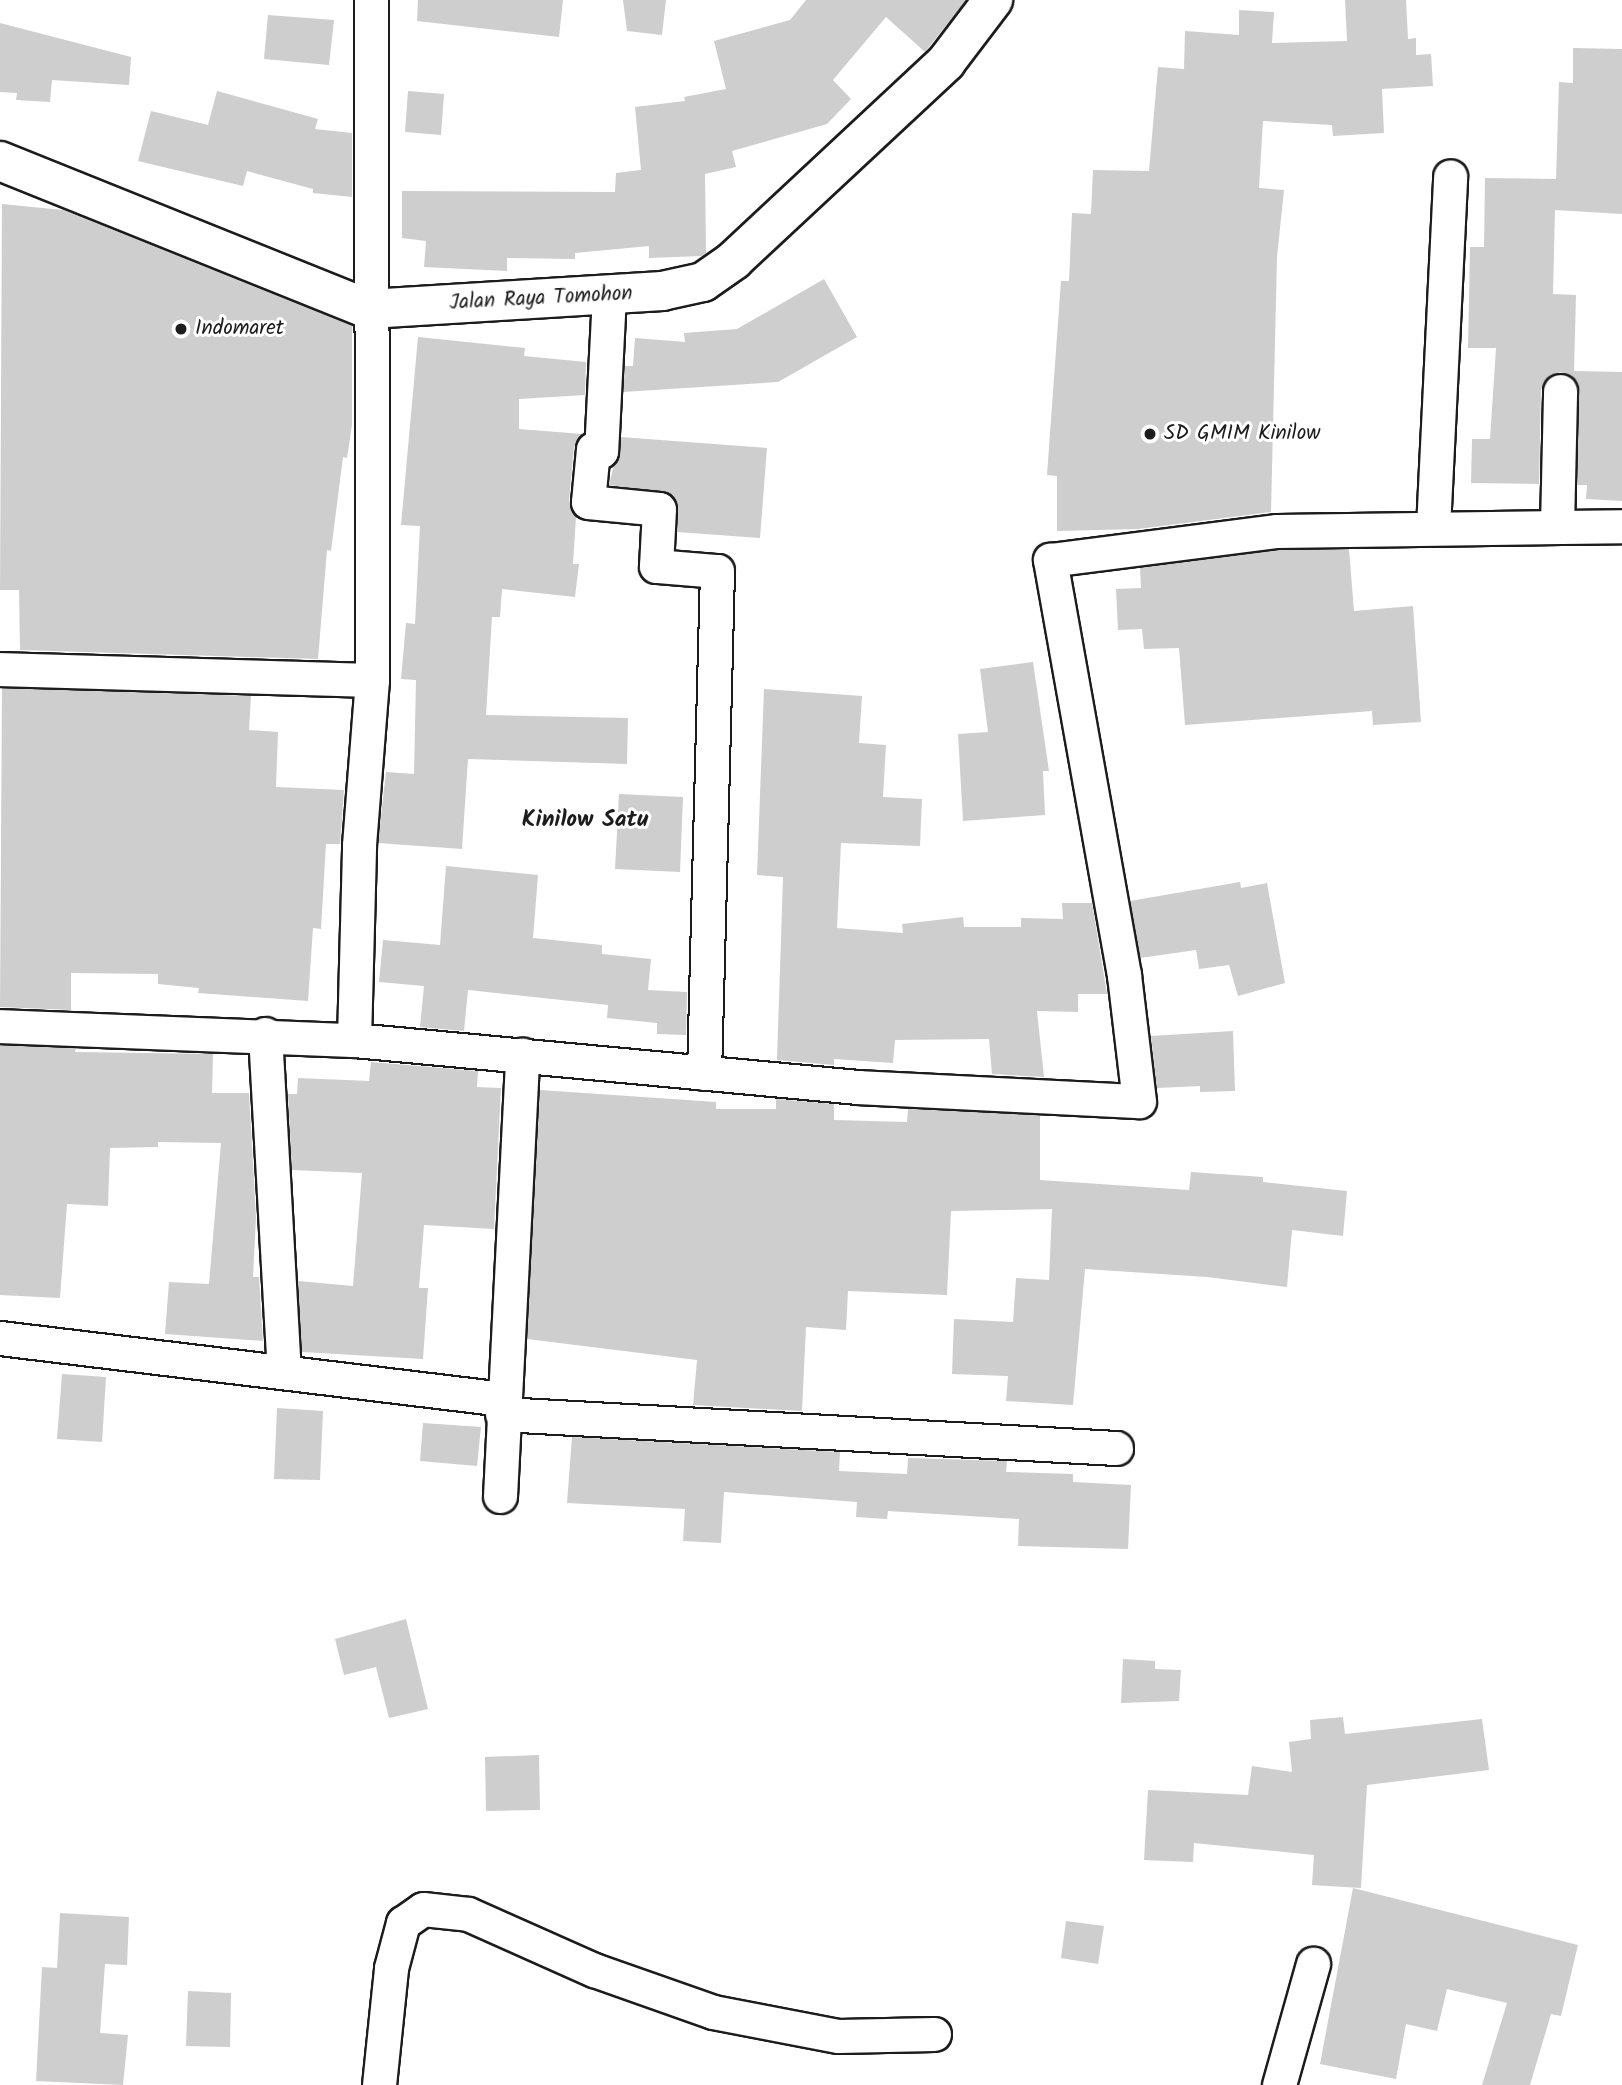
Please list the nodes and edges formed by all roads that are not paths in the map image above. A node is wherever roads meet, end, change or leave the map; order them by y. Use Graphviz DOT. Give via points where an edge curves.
graph roads {
  1 [pos="371,0"];
  2 [pos="993,0"];
  3 [pos="0,161"];
  4 [pos="1450,176"];
  5 [pos="609,295"];
  6 [pos="369,309"];
  7 [pos="1560,391"];
  8 [pos="1622,526"];
  9 [pos="1557,527"];
  10 [pos="1433,528"];
  11 [pos="0,670"];
  12 [pos="372,680"];
  13 [pos="0,1026"];
  14 [pos="265,1034"];
  15 [pos="354,1040"];
  16 [pos="522,1055"];
  17 [pos="704,1073"];
  18 [pos="0,1338"];
  19 [pos="284,1371"];
  20 [pos="502,1407"];
  21 [pos="1116,1448"];
  22 [pos="500,1496"];
  23 [pos="1313,1964"];
  24 [pos="934,2034"];
  25 [pos="379,2085"];
  26 [pos="1279,2085"];
  1 -- 6 [label="street"];
  2 -- 5 [label="highway, Jalan Raya Tomohon" via="946,62 734,260 703,282"];
  3 -- 6 [label="highway, Jalan Raya Tomohon"];
  4 -- 10 [label="street"];
  5 -- 6 [label="highway, Jalan Raya Tomohon"];
  5 -- 17 [label="street" via="601,451 593,449 587,502 659,509 656,566 717,571"];
  6 -- 12 [label="street"];
  7 -- 9 [label="street"];
  8 -- 9 [label="street"];
  9 -- 10 [label="street"];
  10 -- 17 [label="street" via="1277,531 1050,560 1124,975 1139,1101 1009,1098"];
  11 -- 12 [label="street"];
  12 -- 15 [label="street" via="359,845"];
  13 -- 14 [label="street"];
  14 -- 15 [label="street"];
  14 -- 19 [label="street"];
  15 -- 16 [label="street"];
  16 -- 17 [label="street"];
  16 -- 20 [label="street"];
  18 -- 19 [label="street"];
  19 -- 20 [label="street"];
  20 -- 21 [label="street"];
  20 -- 22 [label="street"];
  23 -- 26 [label="street"];
  24 -- 25 [label="street" via="838,2036 713,2012 594,1970 468,1914 423,1909 403,1923 391,1968"];
}
